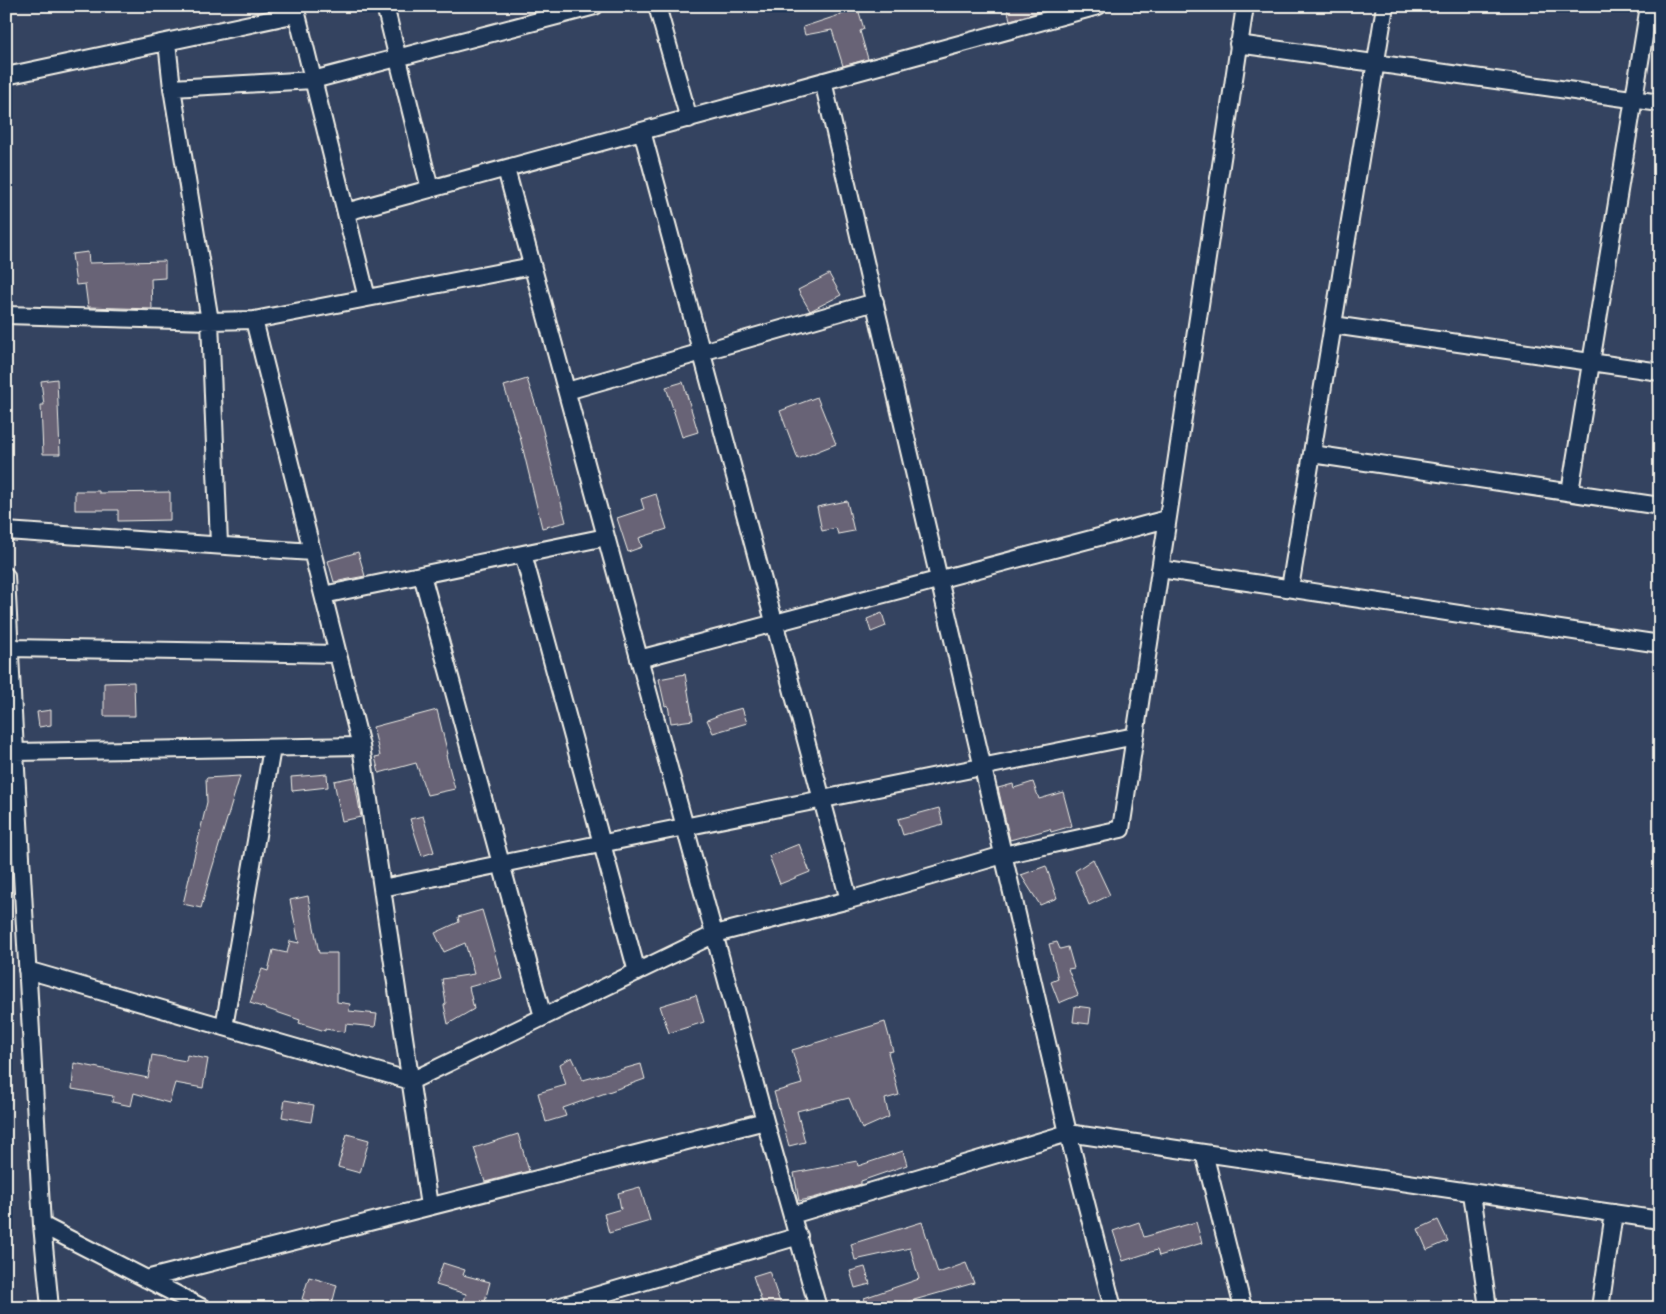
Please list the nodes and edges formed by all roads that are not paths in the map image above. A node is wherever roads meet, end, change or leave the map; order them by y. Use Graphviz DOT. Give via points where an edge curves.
graph roads {
  1 [pos="385,6"];
  2 [pos="595,6"];
  3 [pos="657,6"];
  4 [pos="1098,6"];
  5 [pos="1245,6"];
  6 [pos="1385,6"];
  7 [pos="1649,6"];
  8 [pos="296,10"];
  9 [pos="167,42"];
  10 [pos="1238,44"];
  11 [pos="397,58"];
  12 [pos="1375,64"];
  13 [pos="6,76"];
  14 [pos="313,80"];
  15 [pos="823,82"];
  16 [pos="172,88"];
  17 [pos="1634,100"];
  18 [pos="1660,103"];
  19 [pos="689,118"];
  20 [pos="642,131"];
  21 [pos="506,169"];
  22 [pos="430,189"];
  23 [pos="346,212"];
  24 [pos="532,266"];
  25 [pos="367,298"];
  26 [pos="875,302"];
  27 [pos="6,316"];
  28 [pos="254,320"];
  29 [pos="210,321"];
  30 [pos="1333,325"];
  31 [pos="702,352"];
  32 [pos="1591,362"];
  33 [pos="1660,372"];
  34 [pos="566,391"];
  35 [pos="1312,454"];
  36 [pos="1570,492"];
  37 [pos="1660,506"];
  38 [pos="1167,519"];
  39 [pos="6,531"];
  40 [pos="606,537"];
  41 [pos="219,544"];
  42 [pos="312,552"];
  43 [pos="523,554"];
  44 [pos="1160,569"];
  45 [pos="422,575"];
  46 [pos="6,576"];
  47 [pos="939,579"];
  48 [pos="1290,588"];
  49 [pos="323,595"];
  50 [pos="775,623"];
  51 [pos="1660,644"];
  52 [pos="10,648"];
  53 [pos="338,654"];
  54 [pos="640,659"];
  55 [pos="1135,736"];
  56 [pos="361,746"];
  57 [pos="272,748"];
  58 [pos="14,752"];
  59 [pos="983,766"];
  60 [pos="823,799"];
  61 [pos="685,827"];
  62 [pos="601,844"];
  63 [pos="1003,855"];
  64 [pos="501,864"];
  65 [pos="382,888"];
  66 [pos="849,900"];
  67 [pos="715,934"];
  68 [pos="27,970"];
  69 [pos="637,972"];
  70 [pos="543,1018"];
  71 [pos="224,1027"];
  72 [pos="410,1081"];
  73 [pos="765,1121"];
  74 [pos="1068,1133"];
  75 [pos="1204,1153"];
  76 [pos="1472,1192"];
  77 [pos="429,1206"];
  78 [pos="1614,1213"];
  79 [pos="792,1215"];
  80 [pos="1660,1220"];
  81 [pos="42,1225"];
  82 [pos="799,1236"];
  83 [pos="146,1278"];
  84 [pos="1484,1307"];
  85 [pos="50,1308"];
  86 [pos="203,1308"];
  87 [pos="554,1308"];
  88 [pos="818,1308"];
  89 [pos="1114,1308"];
  90 [pos="1243,1308"];
  91 [pos="1600,1308"];
  1 -- 11 [label="street"];
  2 -- 11 [label="street"];
  3 -- 19 [label="street"];
  4 -- 15 [label="street"];
  5 -- 10 [label="street"];
  6 -- 12 [label="street"];
  7 -- 17 [label="street"];
  8 -- 9 [label="street"];
  8 -- 14 [label="street"];
  9 -- 13 [label="street"];
  9 -- 16 [label="street"];
  10 -- 12 [label="street"];
  10 -- 38 [label="street"];
  11 -- 14 [label="street"];
  11 -- 22 [label="street"];
  12 -- 17 [label="street"];
  12 -- 30 [label="street"];
  14 -- 16 [label="street"];
  14 -- 23 [label="street"];
  15 -- 19 [label="street"];
  15 -- 26 [label="street"];
  16 -- 29 [label="street"];
  17 -- 18 [label="street"];
  17 -- 32 [label="street"];
  19 -- 20 [label="street"];
  20 -- 21 [label="street"];
  20 -- 31 [label="street"];
  21 -- 22 [label="street"];
  21 -- 24 [label="street"];
  22 -- 23 [label="street"];
  23 -- 25 [label="street"];
  24 -- 25 [label="street"];
  24 -- 34 [label="street"];
  25 -- 28 [label="street"];
  26 -- 31 [label="street"];
  26 -- 47 [label="street"];
  27 -- 29 [label="street"];
  28 -- 29 [label="street"];
  28 -- 42 [label="street"];
  29 -- 41 [label="street"];
  30 -- 32 [label="street"];
  30 -- 35 [label="street"];
  31 -- 34 [label="street"];
  31 -- 50 [label="street"];
  32 -- 33 [label="street"];
  32 -- 36 [label="street"];
  34 -- 40 [label="street"];
  35 -- 36 [label="street"];
  35 -- 48 [label="street"];
  36 -- 37 [label="street"];
  38 -- 44 [label="street"];
  38 -- 47 [label="street"];
  39 -- 41 [label="street"];
  40 -- 43 [label="street"];
  40 -- 54 [label="street"];
  41 -- 42 [label="street"];
  42 -- 49 [label="street"];
  43 -- 45 [label="street"];
  43 -- 62 [label="street"];
  44 -- 48 [label="street"];
  44 -- 55 [label="street"];
  45 -- 49 [label="street"];
  45 -- 64 [label="street"];
  46 -- 52 [label="street"];
  47 -- 50 [label="street"];
  47 -- 59 [label="street"];
  48 -- 51 [label="street"];
  49 -- 53 [label="street"];
  50 -- 54 [label="street"];
  50 -- 60 [label="street"];
  52 -- 53 [label="street"];
  52 -- 58 [label="street"];
  53 -- 56 [label="street"];
  54 -- 61 [label="street"];
  55 -- 59 [label="street"];
  55 -- 63 [label="street" via="1121,829"];
  56 -- 57 [label="street"];
  56 -- 65 [label="street"];
  57 -- 58 [label="street"];
  57 -- 71 [label="street"];
  58 -- 68 [label="street"];
  59 -- 60 [label="street"];
  59 -- 63 [label="street"];
  60 -- 61 [label="street"];
  60 -- 66 [label="street"];
  61 -- 62 [label="street"];
  61 -- 67 [label="street"];
  62 -- 64 [label="street"];
  62 -- 69 [label="street"];
  63 -- 66 [label="street"];
  63 -- 74 [label="street"];
  64 -- 65 [label="street"];
  64 -- 70 [label="street"];
  65 -- 72 [label="street"];
  66 -- 67 [label="street"];
  67 -- 69 [label="street"];
  67 -- 73 [label="street"];
  68 -- 71 [label="street"];
  68 -- 81 [label="street"];
  69 -- 70 [label="street"];
  70 -- 72 [label="street"];
  71 -- 72 [label="street"];
  72 -- 77 [label="street"];
  73 -- 77 [label="street"];
  73 -- 79 [label="street"];
  74 -- 75 [label="street"];
  74 -- 79 [label="street"];
  74 -- 89 [label="street"];
  75 -- 76 [label="street"];
  75 -- 90 [label="street"];
  76 -- 78 [label="street"];
  76 -- 84 [label="street"];
  77 -- 83 [label="street"];
  78 -- 80 [label="street"];
  78 -- 91 [label="street"];
  79 -- 82 [label="street"];
  81 -- 83 [label="street"];
  81 -- 85 [label="street"];
  82 -- 87 [label="street"];
  82 -- 88 [label="street"];
  83 -- 86 [label="street"];
}
